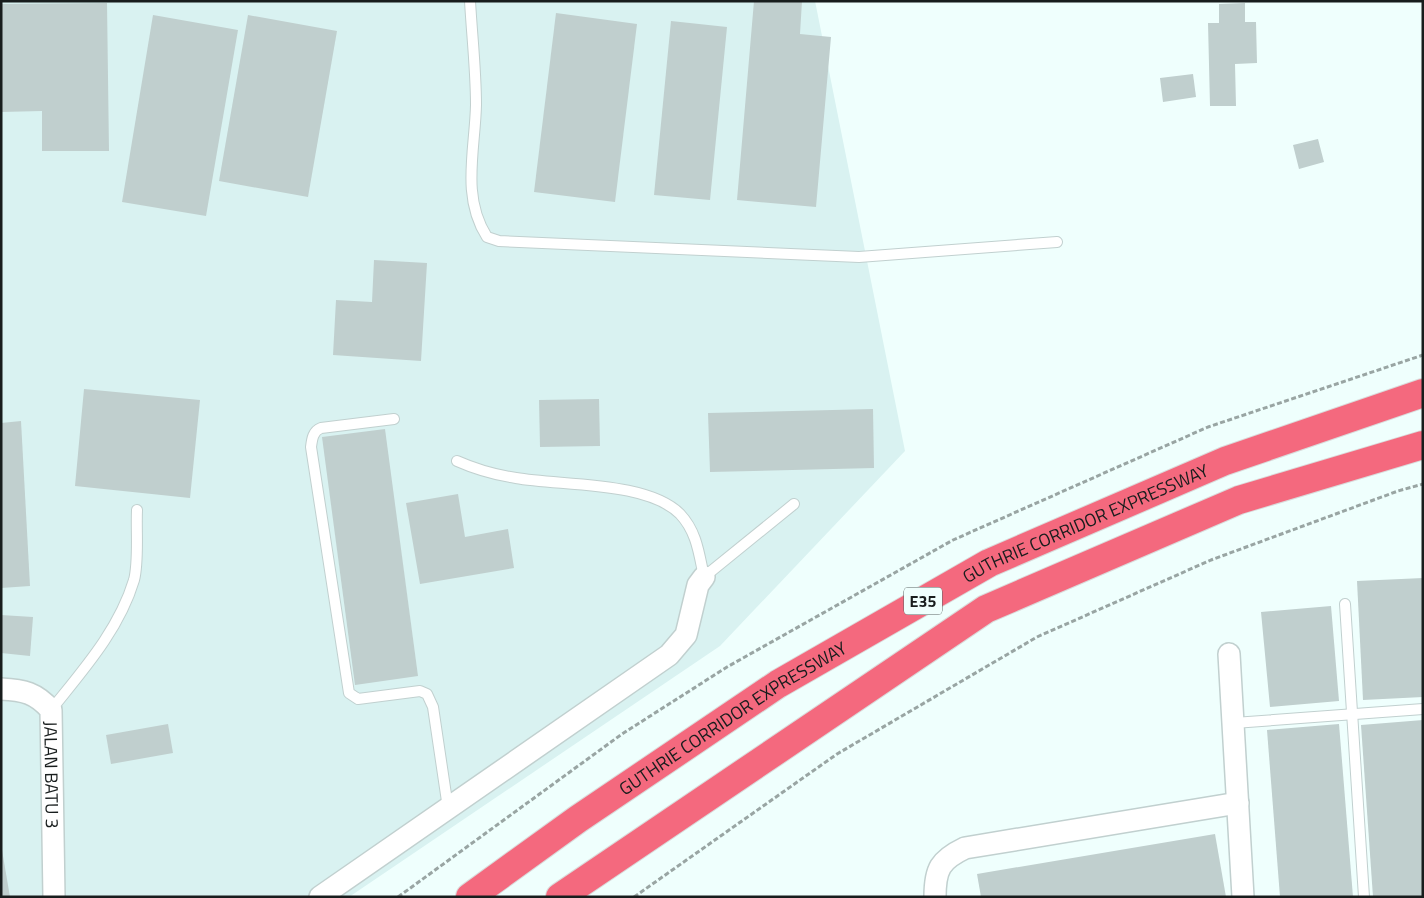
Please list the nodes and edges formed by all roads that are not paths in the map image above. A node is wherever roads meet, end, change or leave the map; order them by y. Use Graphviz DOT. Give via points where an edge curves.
graph roads {
  1 [pos="470,1"];
  2 [pos="1057,242"];
  3 [pos="1423,393"];
  4 [pos="394,419"];
  5 [pos="1423,445"];
  6 [pos="457,461"];
  7 [pos="794,504"];
  8 [pos="137,510"];
  9 [pos="704,577"];
  10 [pos="1345,604"];
  11 [pos="1229,654"];
  12 [pos="1,690"];
  13 [pos="1423,709"];
  14 [pos="51,710"];
  15 [pos="1352,714"];
  16 [pos="1234,723"];
  17 [pos="1238,803"];
  18 [pos="448,808"];
  19 [pos="54,897"];
  20 [pos="320,897"];
  21 [pos="470,897"];
  22 [pos="560,897"];
  23 [pos="935,897"];
  24 [pos="1243,897"];
  25 [pos="1364,897"];
  1 -- 2 [label="lane" via="476,106 471,157 472,194 479,225 487,237 499,241 859,257"];
  3 -- 21 [label="highway, GUTHRIE CORRIDOR EXPRESSWAY / E35" via="1225,461 989,563 778,684 578,819"];
  4 -- 18 [label="lane" via="321,428 312,439 312,447 349,693 358,699 420,691 427,694 433,707"];
  5 -- 22 [label="highway, E35" via="1239,500 986,609"];
  6 -- 9 [label="lane" via="514,478 646,494 671,506 681,516 695,537"];
  7 -- 9 [label="lane"];
  8 -- 14 [label="lane" via="134,578 120,615 95,654"];
  9 -- 18 [label="street" via="698,585 686,635 669,655"];
  10 -- 15 [label="lane"];
  11 -- 16 [label="street"];
  12 -- 14 [label="street, JALAN BATU 3" via="39,696"];
  13 -- 15 [label="lane"];
  14 -- 19 [label="street, JALAN BATU 3"];
  15 -- 16 [label="lane"];
  15 -- 25 [label="lane"];
  16 -- 17 [label="street"];
  17 -- 23 [label="street" via="965,848 947,857 935,878"];
  17 -- 24 [label="street"];
  18 -- 20 [label="street"];
}
